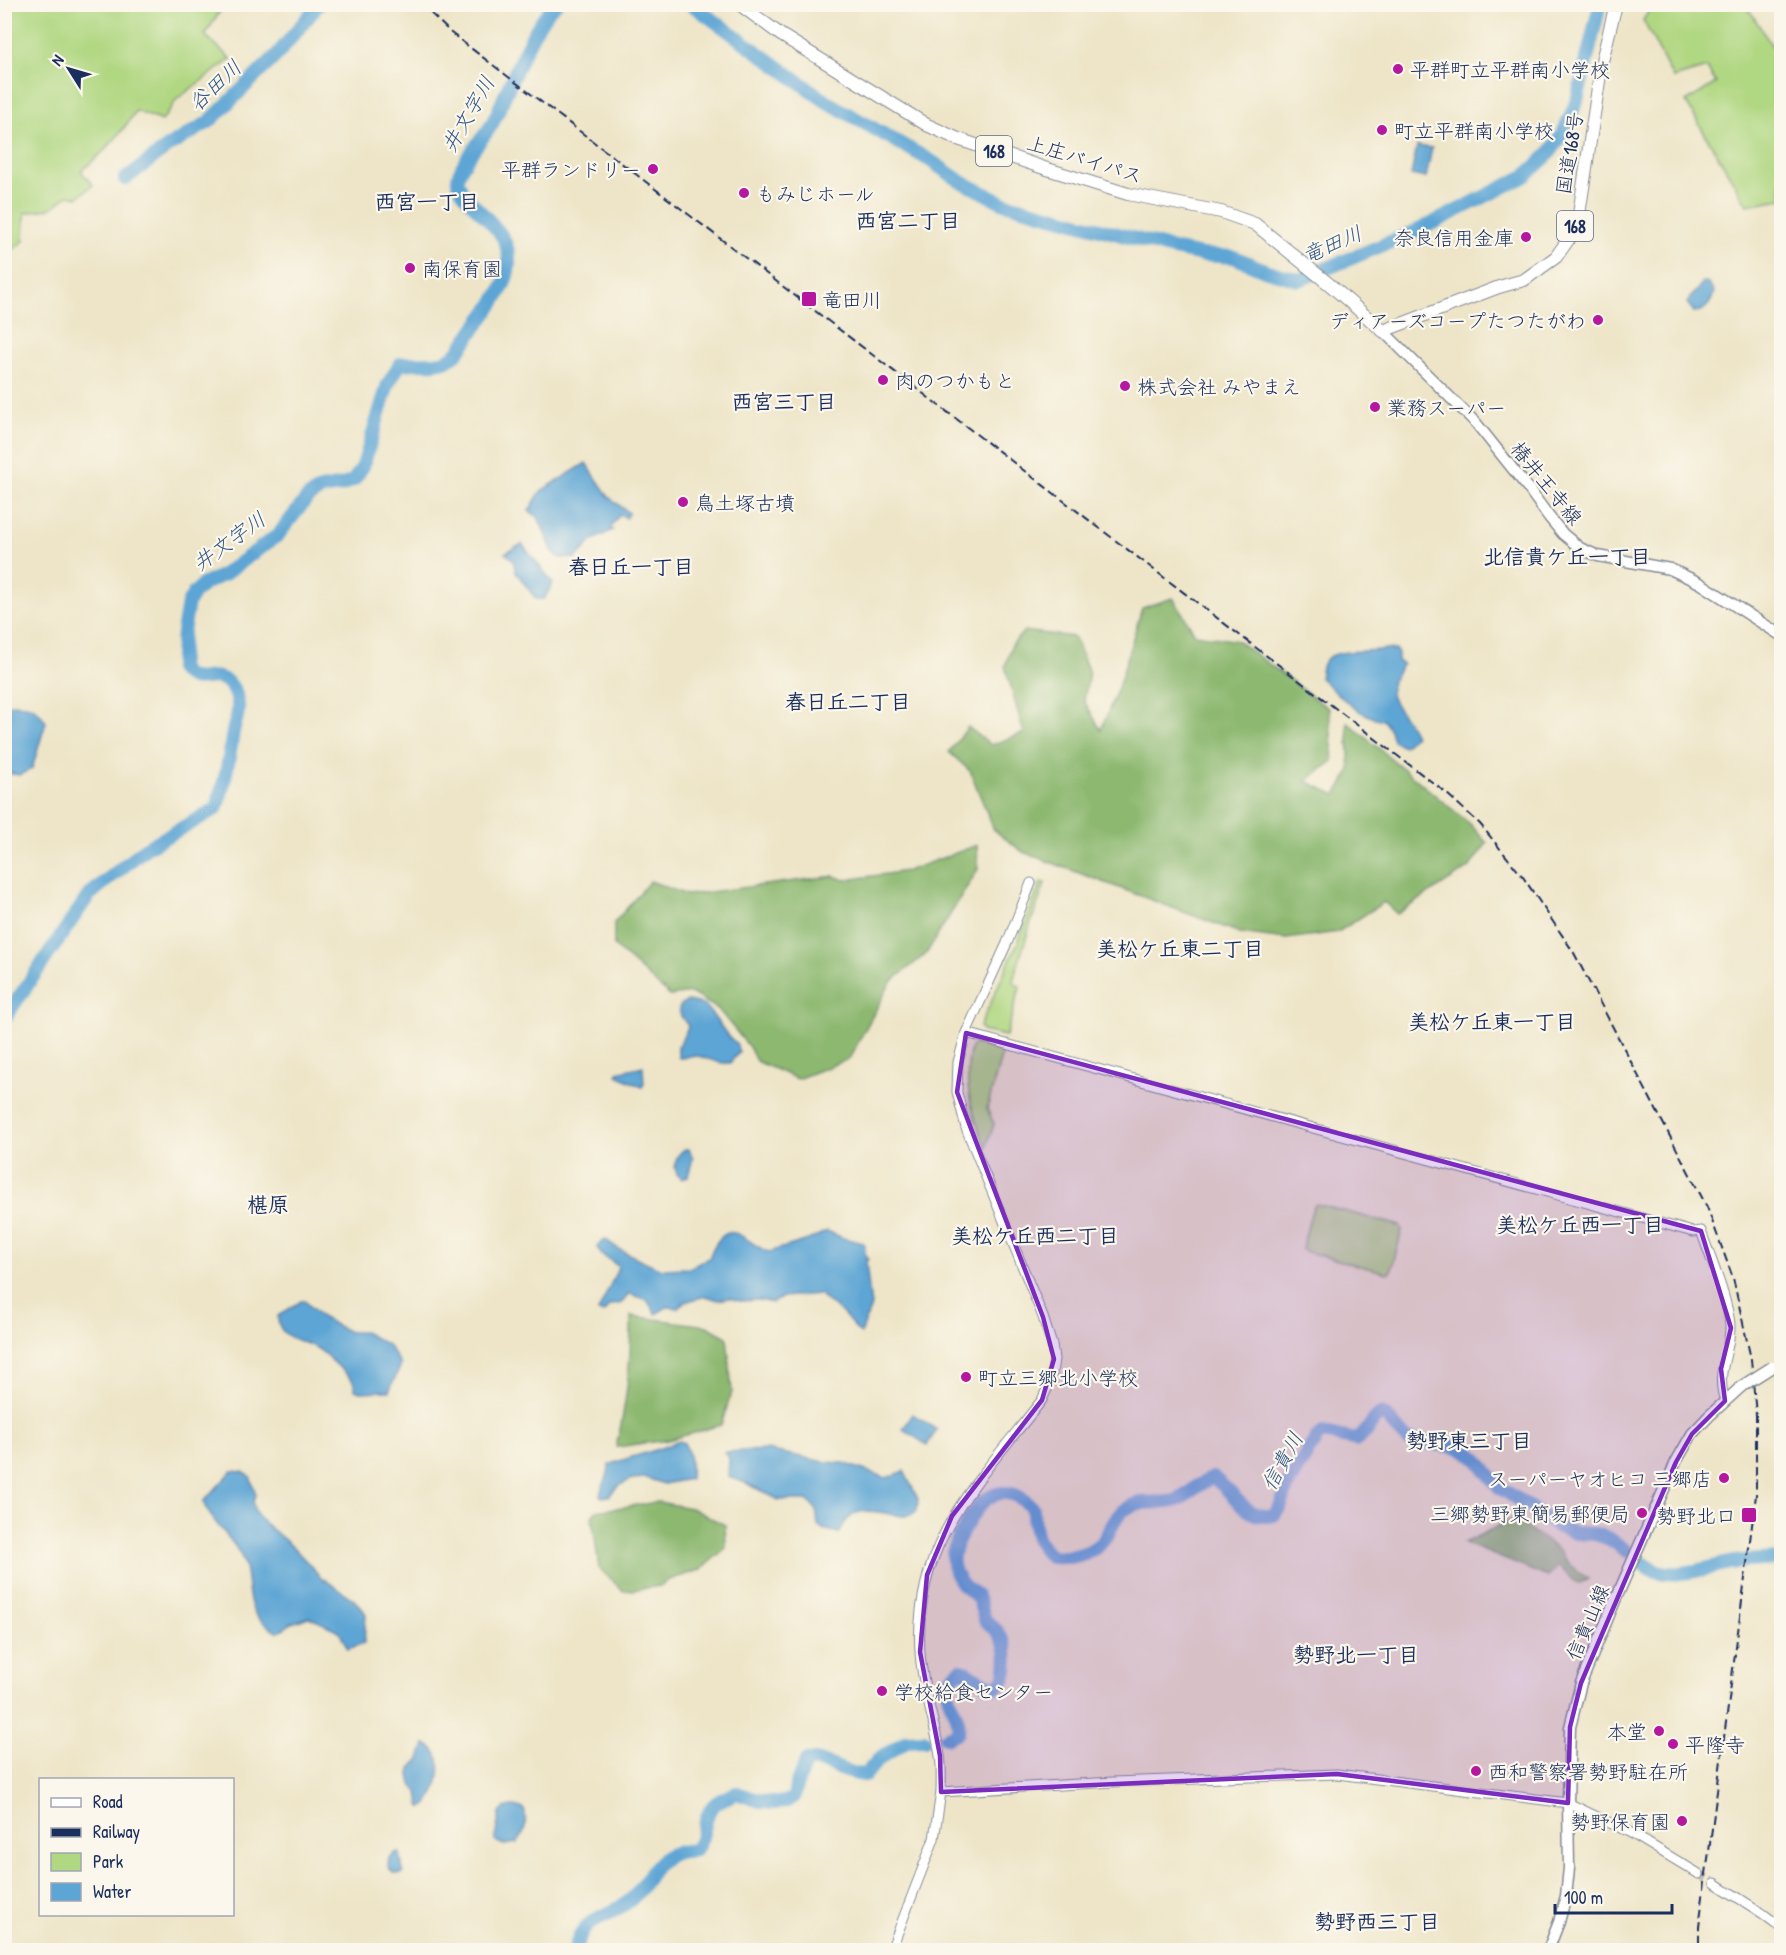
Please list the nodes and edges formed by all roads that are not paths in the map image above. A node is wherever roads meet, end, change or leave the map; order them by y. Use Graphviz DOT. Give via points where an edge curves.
graph roads {
  1 [pos="739,4"];
  2 [pos="1616,4"];
  3 [pos="1383,331"];
  4 [pos="1782,636"];
  5 [pos="1031,883"];
  6 [pos="966,1033"];
  7 [pos="1777,1364"];
  8 [pos="1725,1401"];
  9 [pos="941,1792"];
  10 [pos="1568,1803"];
  11 [pos="1700,1874"];
  12 [pos="1714,1883"];
  13 [pos="1782,1928"];
  14 [pos="891,1950"];
  15 [pos="1548,1950"];
  1 -- 3 [label="highway, 上庄バイパス / 168" via="927,125 958,139 1128,194 1256,224"];
  2 -- 3 [label="highway, 国道168号 / 168" via="1602,61 1578,221 1556,257 1524,280"];
  3 -- 4 [label="main road, 椿井王寺線" via="1471,418 1563,534 1580,548 1598,556 1670,569 1700,583"];
  5 -- 6 [label="street"];
  6 -- 8 [label="street" via="1701,1231 1731,1328 1721,1369"];
  6 -- 9 [label="street" via="958,1062 957,1092 966,1128 1043,1317 1054,1359 1051,1380 1042,1400 952,1516 927,1575 921,1600 920,1652 940,1756"];
  7 -- 8 [label="main road, 信貴山線, bridge"];
  8 -- 10 [label="main road, 信貴山線" via="1692,1434 1676,1462 1581,1683 1570,1727"];
  9 -- 10 [label="street" via="1336,1774"];
  9 -- 14 [label="street" via="934,1839"];
  10 -- 11 [label="street" via="1631,1833"];
  10 -- 15 [label="main road, 信貴山線" via="1566,1896"];
  12 -- 13 [label="street"];
}
